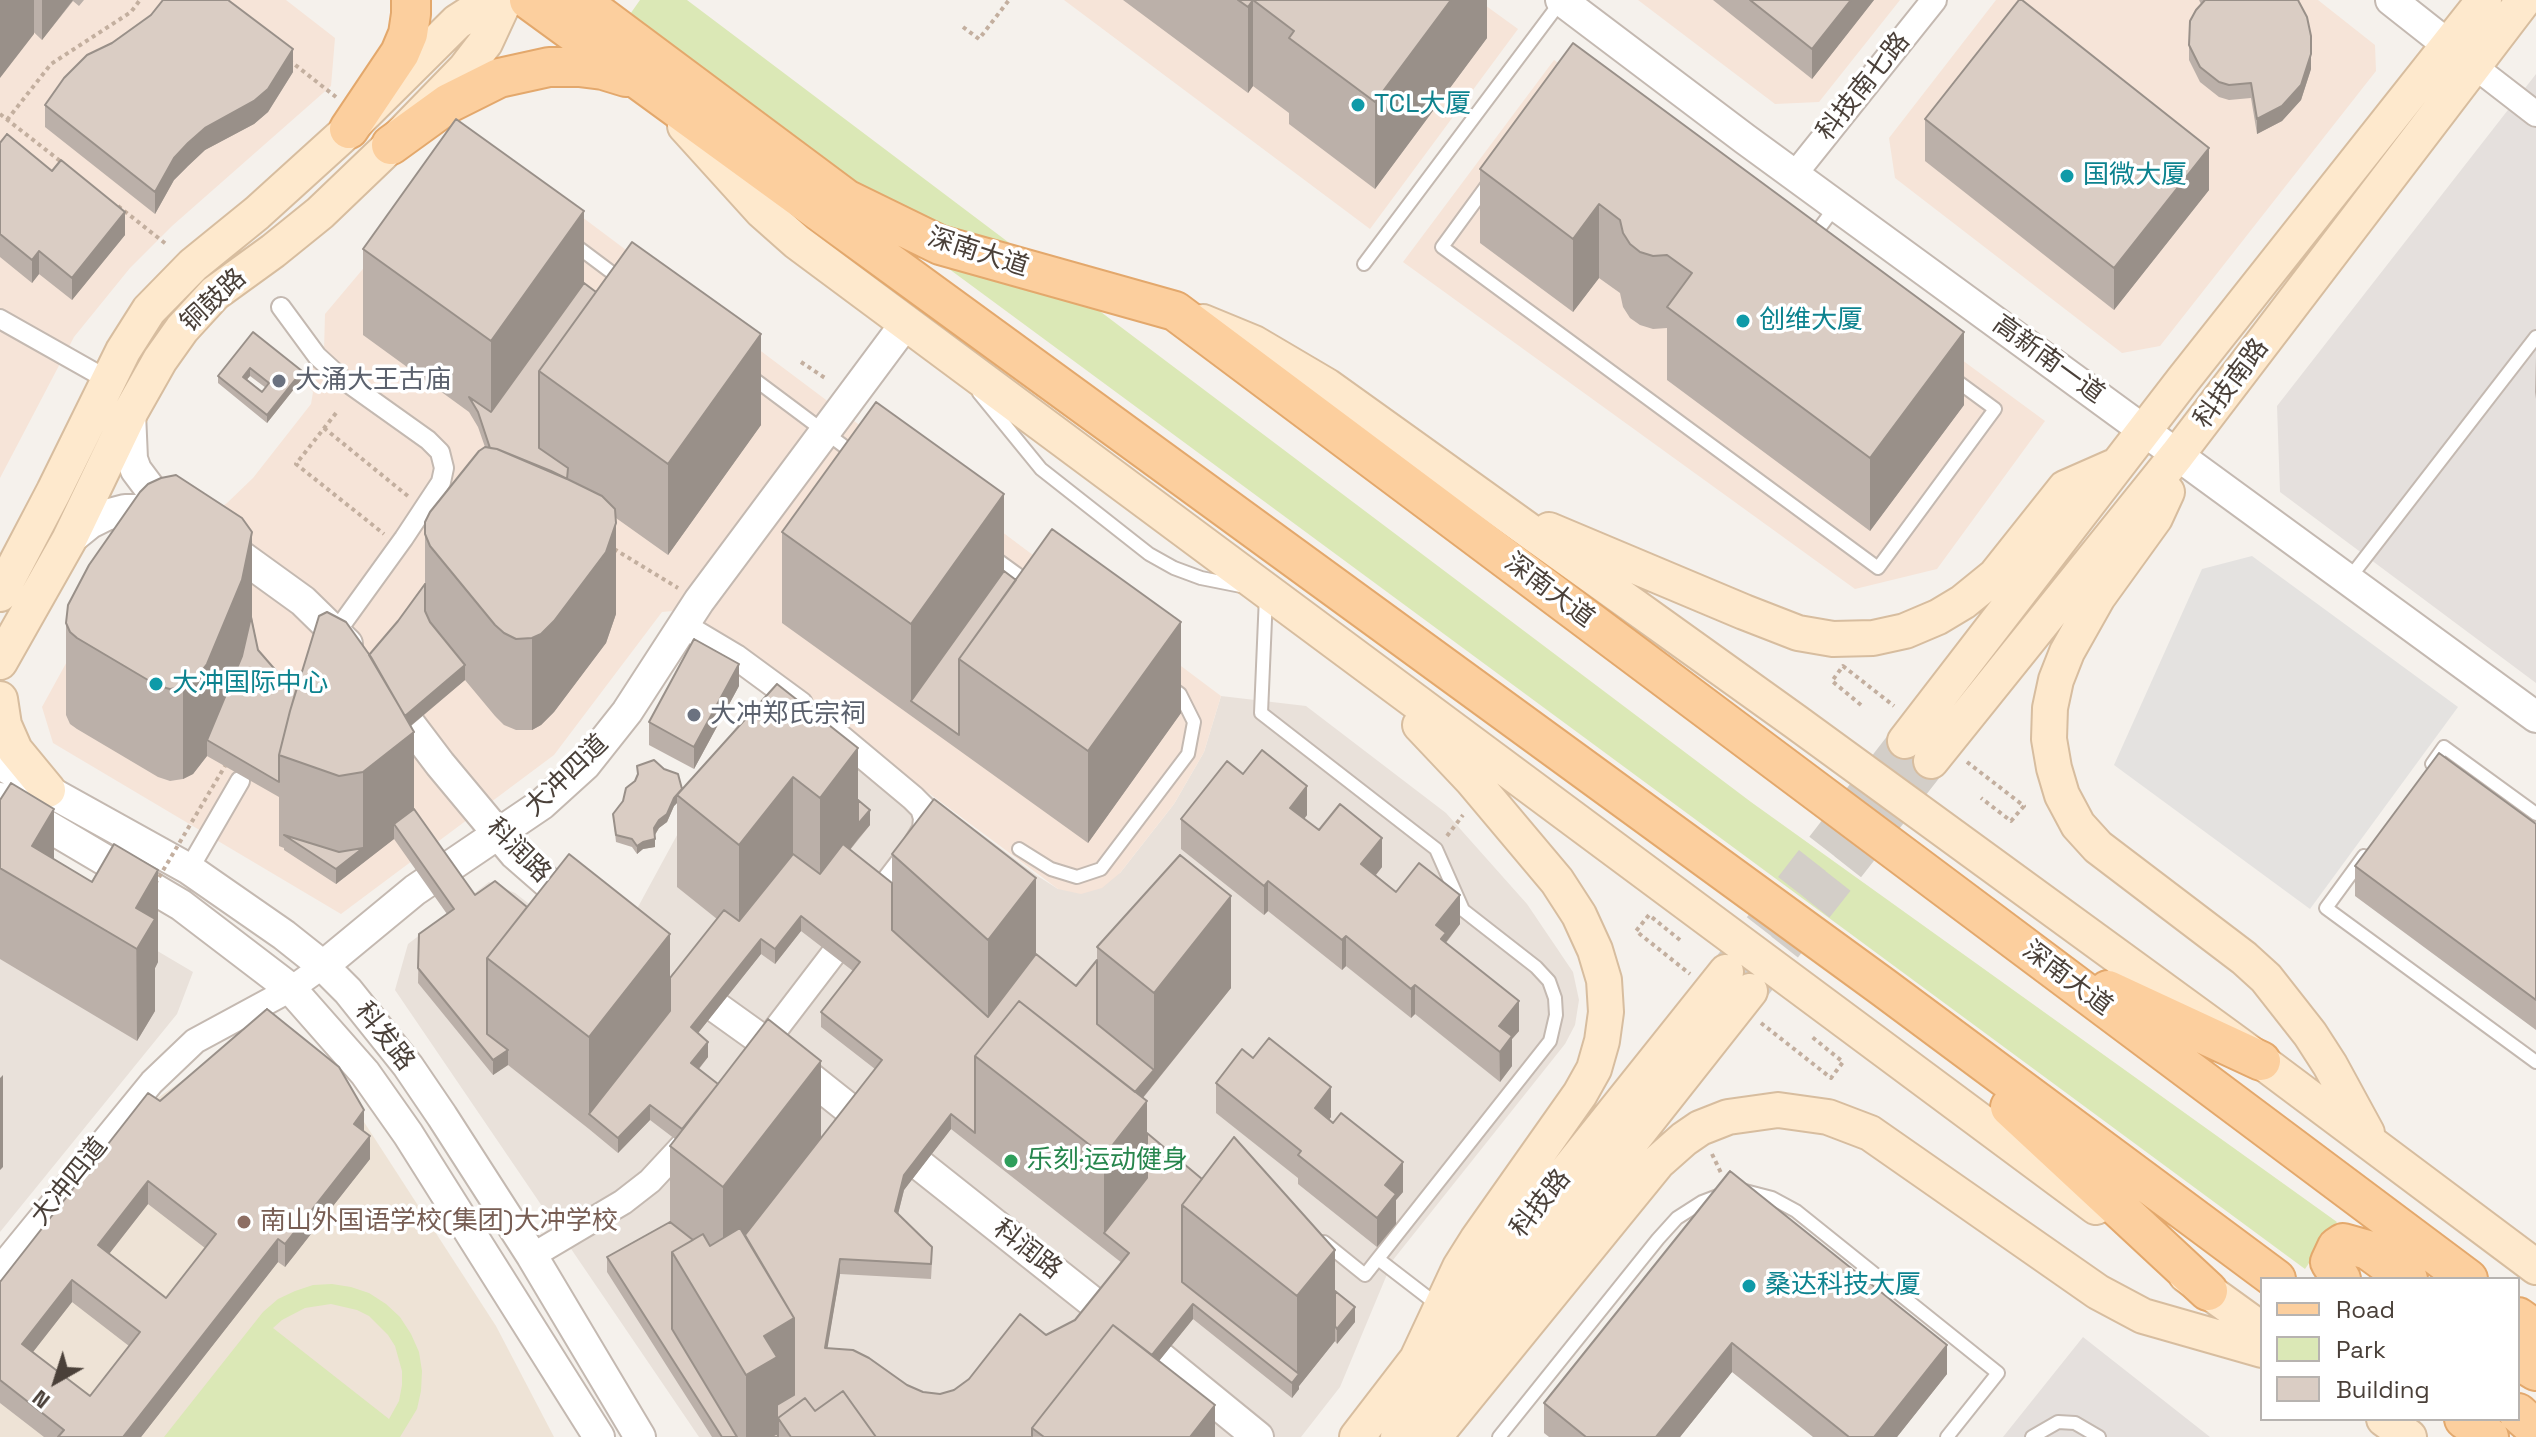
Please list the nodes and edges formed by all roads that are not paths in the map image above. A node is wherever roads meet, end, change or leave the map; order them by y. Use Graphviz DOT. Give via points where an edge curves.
graph roads {
  1 [pos="411,0"];
  2 [pos="491,0"];
  3 [pos="505,0"];
  4 [pos="529,0"];
  5 [pos="579,0"];
  6 [pos="1561,0"];
  7 [pos="1934,0"];
  8 [pos="2391,0"];
  9 [pos="2484,0"];
  10 [pos="2524,0"];
  11 [pos="2462,56"];
  12 [pos="653,90"];
  13 [pos="343,113"];
  14 [pos="2536,114"];
  15 [pos="391,145"];
  16 [pos="1794,175"];
  17 [pos="1836,206"];
  18 [pos="563,236"];
  19 [pos="1794,261"];
  20 [pos="1364,264"];
  21 [pos="637,292"];
  22 [pos="281,307"];
  23 [pos="1175,311"];
  24 [pos="0,319"];
  25 [pos="906,323"];
  26 [pos="2536,337"];
  27 [pos="737,366"];
  28 [pos="108,380"];
  29 [pos="130,413"];
  30 [pos="2144,431"];
  31 [pos="824,433"];
  32 [pos="2177,455"];
  33 [pos="2119,464"];
  34 [pos="872,467"];
  35 [pos="1500,512"];
  36 [pos="194,524"];
  37 [pos="69,540"];
  38 [pos="975,543"];
  39 [pos="2348,580"];
  40 [pos="1039,590"];
  41 [pos="1266,591"];
  42 [pos="0,594"];
  43 [pos="691,613"];
  44 [pos="329,642"];
  45 [pos="1337,643"];
  46 [pos="3,657"];
  47 [pos="1155,675"];
  48 [pos="0,687"];
  49 [pos="0,699"];
  50 [pos="2536,717"];
  51 [pos="0,764"];
  52 [pos="2426,772"];
  53 [pos="240,781"];
  54 [pos="19,801"];
  55 [pos="2536,814"];
  56 [pos="499,835"];
  57 [pos="2371,846"];
  58 [pos="1019,849"];
  59 [pos="189,869"];
  60 [pos="599,926"];
  61 [pos="2038,957"];
  62 [pos="323,966"];
  63 [pos="660,968"];
  64 [pos="1883,987"];
  65 [pos="291,989"];
  66 [pos="766,1043"];
  67 [pos="2261,1061"];
  68 [pos="2536,1062"];
  69 [pos="743,1071"];
  70 [pos="704,1120"];
  71 [pos="2373,1144"];
  72 [pos="1317,1236"];
  73 [pos="532,1256"];
  74 [pos="1378,1259"];
  75 [pos="2536,1267"];
  76 [pos="0,1268"];
  77 [pos="2273,1277"];
  78 [pos="2340,1277"];
  79 [pos="2405,1277"];
  80 [pos="2465,1277"];
  81 [pos="2208,1291"];
  82 [pos="1440,1307"];
  83 [pos="2260,1329"];
  84 [pos="2260,1349"];
  85 [pos="1417,1359"];
  86 [pos="2520,1415"];
  87 [pos="2387,1421"];
  88 [pos="2467,1421"];
  89 [pos="2536,1429"];
  90 [pos="599,1437"];
  91 [pos="640,1437"];
  92 [pos="1258,1437"];
  93 [pos="1357,1437"];
  94 [pos="1398,1437"];
  95 [pos="1434,1437"];
  96 [pos="1499,1437"];
  97 [pos="1947,1437"];
  98 [pos="2032,1437"];
  99 [pos="2099,1437"];
  100 [pos="2409,1437"];
  101 [pos="2489,1437"];
  1 -- 13 [label="main road" via="400,53 373,97"];
  2 -- 13 [label="main road, 铜鼓路"];
  3 -- 15 [label="main road, 铜鼓路" via="472,61"];
  4 -- 12 [label="main road, 深南大道"];
  5 -- 23 [label="main road, 深南大道" via="846,199 940,245"];
  6 -- 16 [label="street, 高新南一道"];
  6 -- 20 [label="lane"];
  7 -- 16 [label="street, 科技南七路"];
  8 -- 11 [label="street"];
  9 -- 11 [label="main road, 科技南路"];
  10 -- 11 [label="main road, 科技南路"];
  11 -- 14 [label="street"];
  11 -- 30 [label="main road, 科技南路"];
  11 -- 32 [label="main road, 科技南路"];
  12 -- 15 [label="main road" via="603,70 525,71 449,103"];
  12 -- 25 [label="main road" via="780,228"];
  12 -- 64 [label="main road, 深南大道"];
  13 -- 28 [label="main road, 铜鼓路" via="257,213 162,296 137,327"];
  15 -- 29 [label="main road, 铜鼓路" via="320,213 199,309 160,360"];
  16 -- 17 [label="street, 高新南一道"];
  17 -- 19 [label="lane"];
  17 -- 30 [label="street, 高新南一道"];
  18 -- 21 [label="lane"];
  19 -- 19 [label="lane" via="1995,409 1878,568 1442,247 1558,88"];
  22 -- 44 [label="street" via="317,356 428,440 440,452 444,468 424,508"];
  23 -- 35 [label="main road" via="1254,343 1327,386"];
  23 -- 61 [label="main road, 深南大道"];
  24 -- 28 [label="street"];
  25 -- 31 [label="street, 大冲四道"];
  25 -- 41 [label="main road"];
  26 -- 39 [label="lane"];
  27 -- 31 [label="lane"];
  28 -- 42 [label="main road, 铜鼓路"];
  29 -- 36 [label="street, 科润路" via="132,459 143,482"];
  29 -- 37 [label="main road, 铜鼓路"];
  30 -- 32 [label="street, 高新南一道"];
  30 -- 33 [label="main road, 科技南路"];
  31 -- 34 [label="lane"];
  31 -- 43 [label="street, 大冲四道"];
  32 -- 33 [label="main road, 科技南路" via="1933,754"];
  32 -- 39 [label="street, 高新南一道"];
  32 -- 71 [label="main road" via="2155,518 2098,597 2067,652 2050,708 2054,768 2078,825 2098,847 2244,958 2288,1004 2330,1065"];
  33 -- 35 [label="main road" via="2065,488 1995,576 1963,602 1905,631 1873,638 1798,633"];
  35 -- 67 [label="main road"];
  36 -- 37 [label="street" via="125,510 90,523"];
  36 -- 44 [label="street, 科润路" via="303,601"];
  37 -- 46 [label="main road, 铜鼓路"];
  38 -- 40 [label="lane"];
  39 -- 50 [label="street, 高新南一道"];
  41 -- 45 [label="main road"];
  41 -- 74 [label="lane" via="1261,713 1436,849 1463,910 1536,967 1555,998 1550,1041 1536,1062"];
  43 -- 56 [label="street, 大冲四道" via="595,753 542,804"];
  43 -- 66 [label="street" via="736,657 903,788 926,818 921,839"];
  44 -- 56 [label="street, 科润路" via="370,671"];
  45 -- 81 [label="main road"];
  45 -- 82 [label="main road" via="1472,780 1557,881 1579,915 1604,980 1606,1012 1594,1069 1477,1240"];
  46 -- 48 [label="main road"];
  47 -- 58 [label="lane" via="1180,694 1194,722 1188,754 1120,845 1101,869 1077,877 1051,869"];
  49 -- 54 [label="main road" via="4,725 23,762"];
  51 -- 54 [label="street, 科发路"];
  52 -- 55 [label="lane" via="2444,747"];
  53 -- 59 [label="street"];
  54 -- 59 [label="street, 科发路"];
  54 -- 65 [label="street, 科发路" via="181,905"];
  56 -- 60 [label="street, 科润路"];
  56 -- 62 [label="street, 大冲四道" via="415,890"];
  57 -- 68 [label="lane" via="2326,908"];
  59 -- 62 [label="street, 科发路"];
  61 -- 67 [label="main road"];
  61 -- 80 [label="main road, 深南大道"];
  62 -- 65 [label="street, 大冲四道"];
  62 -- 73 [label="street, 科发路" via="408,1066"];
  63 -- 66 [label="street, 科润路"];
  64 -- 77 [label="main road, 深南大道"];
  64 -- 81 [label="main road"];
  65 -- 76 [label="street, 大冲四道" via="195,1041 152,1082"];
  65 -- 90 [label="street, 科发路" via="365,1073 408,1134"];
  66 -- 69 [label="street"];
  66 -- 92 [label="street, 科润路"];
  67 -- 71 [label="main road"];
  70 -- 73 [label="street" via="650,1181"];
  71 -- 75 [label="main road"];
  72 -- 74 [label="lane" via="1365,1275"];
  73 -- 91 [label="street, 科发路"];
  74 -- 82 [label="lane"];
  78 -- 79 [label="main road" via="2330,1262 2343,1243 2368,1250"];
  81 -- 83 [label="main road"];
  82 -- 85 [label="main road"];
  84 -- 95 [label="main road" via="2143,1316 2098,1292 1870,1133 1828,1117 1778,1110 1728,1117 1700,1128 1658,1162"];
  85 -- 93 [label="main road, 科技路"];
  85 -- 94 [label="main road, 科技路" via="1732,990"];
  86 -- 89 [label="main road"];
  87 -- 100 [label="main road"];
  88 -- 101 [label="main road"];
  96 -- 97 [label="lane" via="1677,1218 1729,1192 1751,1191 1796,1211 1998,1373"];
  98 -- 99 [label="lane" via="2058,1422 2075,1423"];
}
